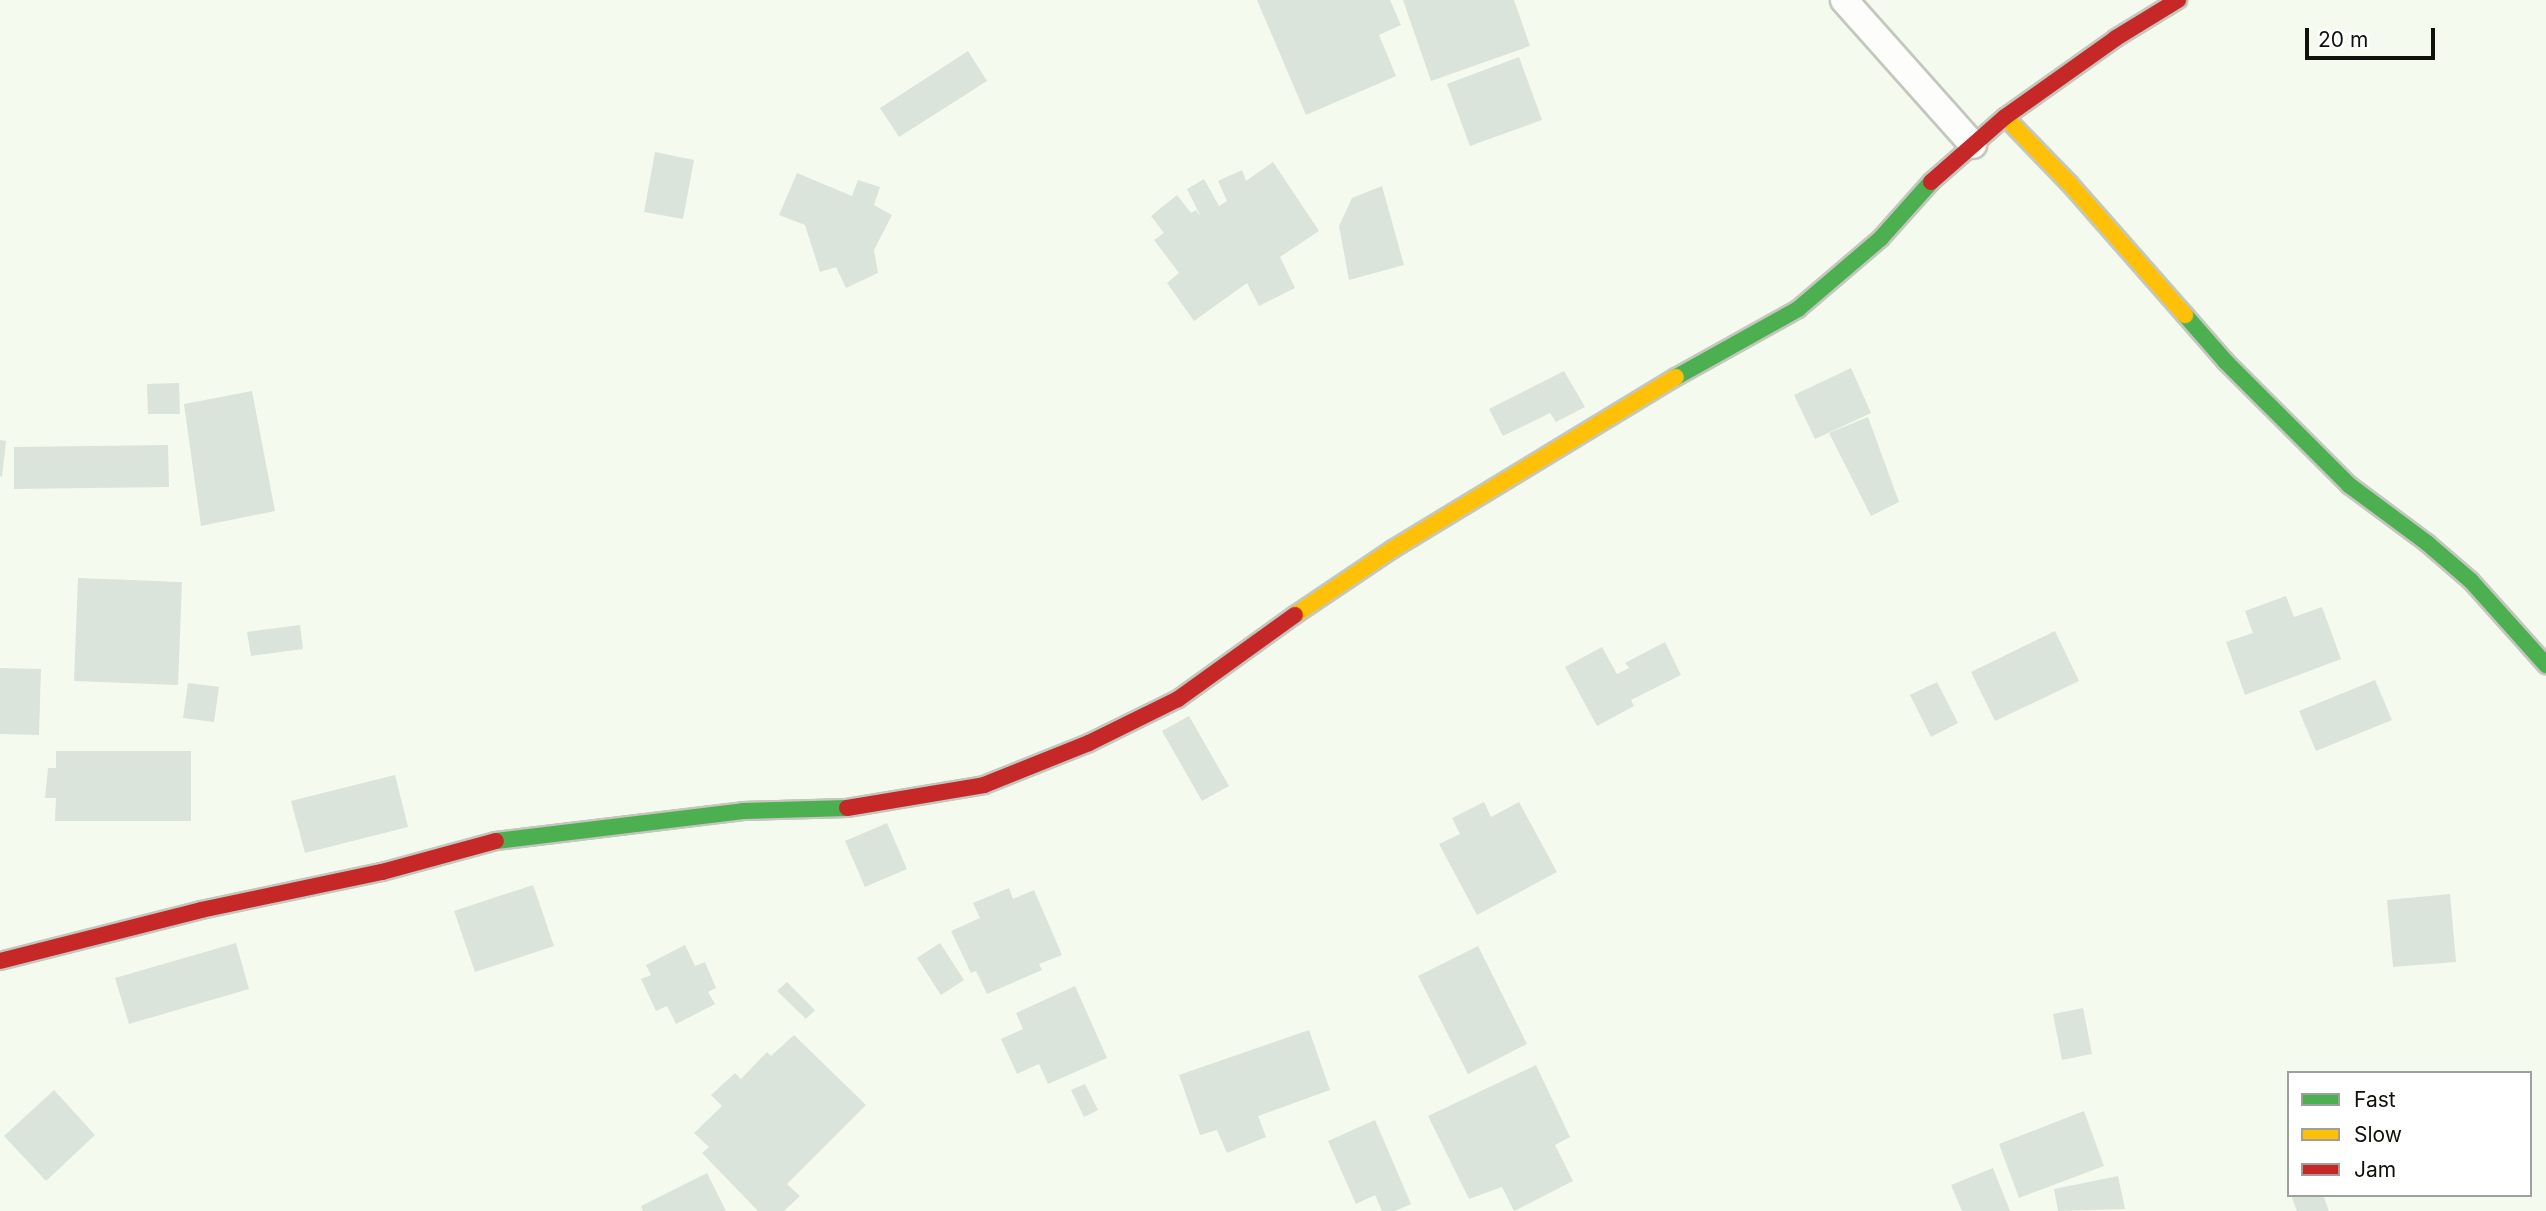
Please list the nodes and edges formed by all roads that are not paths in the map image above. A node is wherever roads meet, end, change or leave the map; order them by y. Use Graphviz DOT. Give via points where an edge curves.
graph roads {
  1 [pos="1844,0"];
  2 [pos="2178,0"];
  3 [pos="2005,117"];
  4 [pos="1973,145"];
  5 [pos="2546,665"];
  6 [pos="0,961"];
  1 -- 4 [label="lane"];
  2 -- 3 [label="street"];
  3 -- 4 [label="street"];
  3 -- 5 [label="street" via="2226,362 2349,485 2471,581"];
  4 -- 6 [label="street" via="1938,174 1881,238 1798,309 1393,549 1178,699 1089,743 984,785 844,808 743,811 511,837 382,872"];
}
